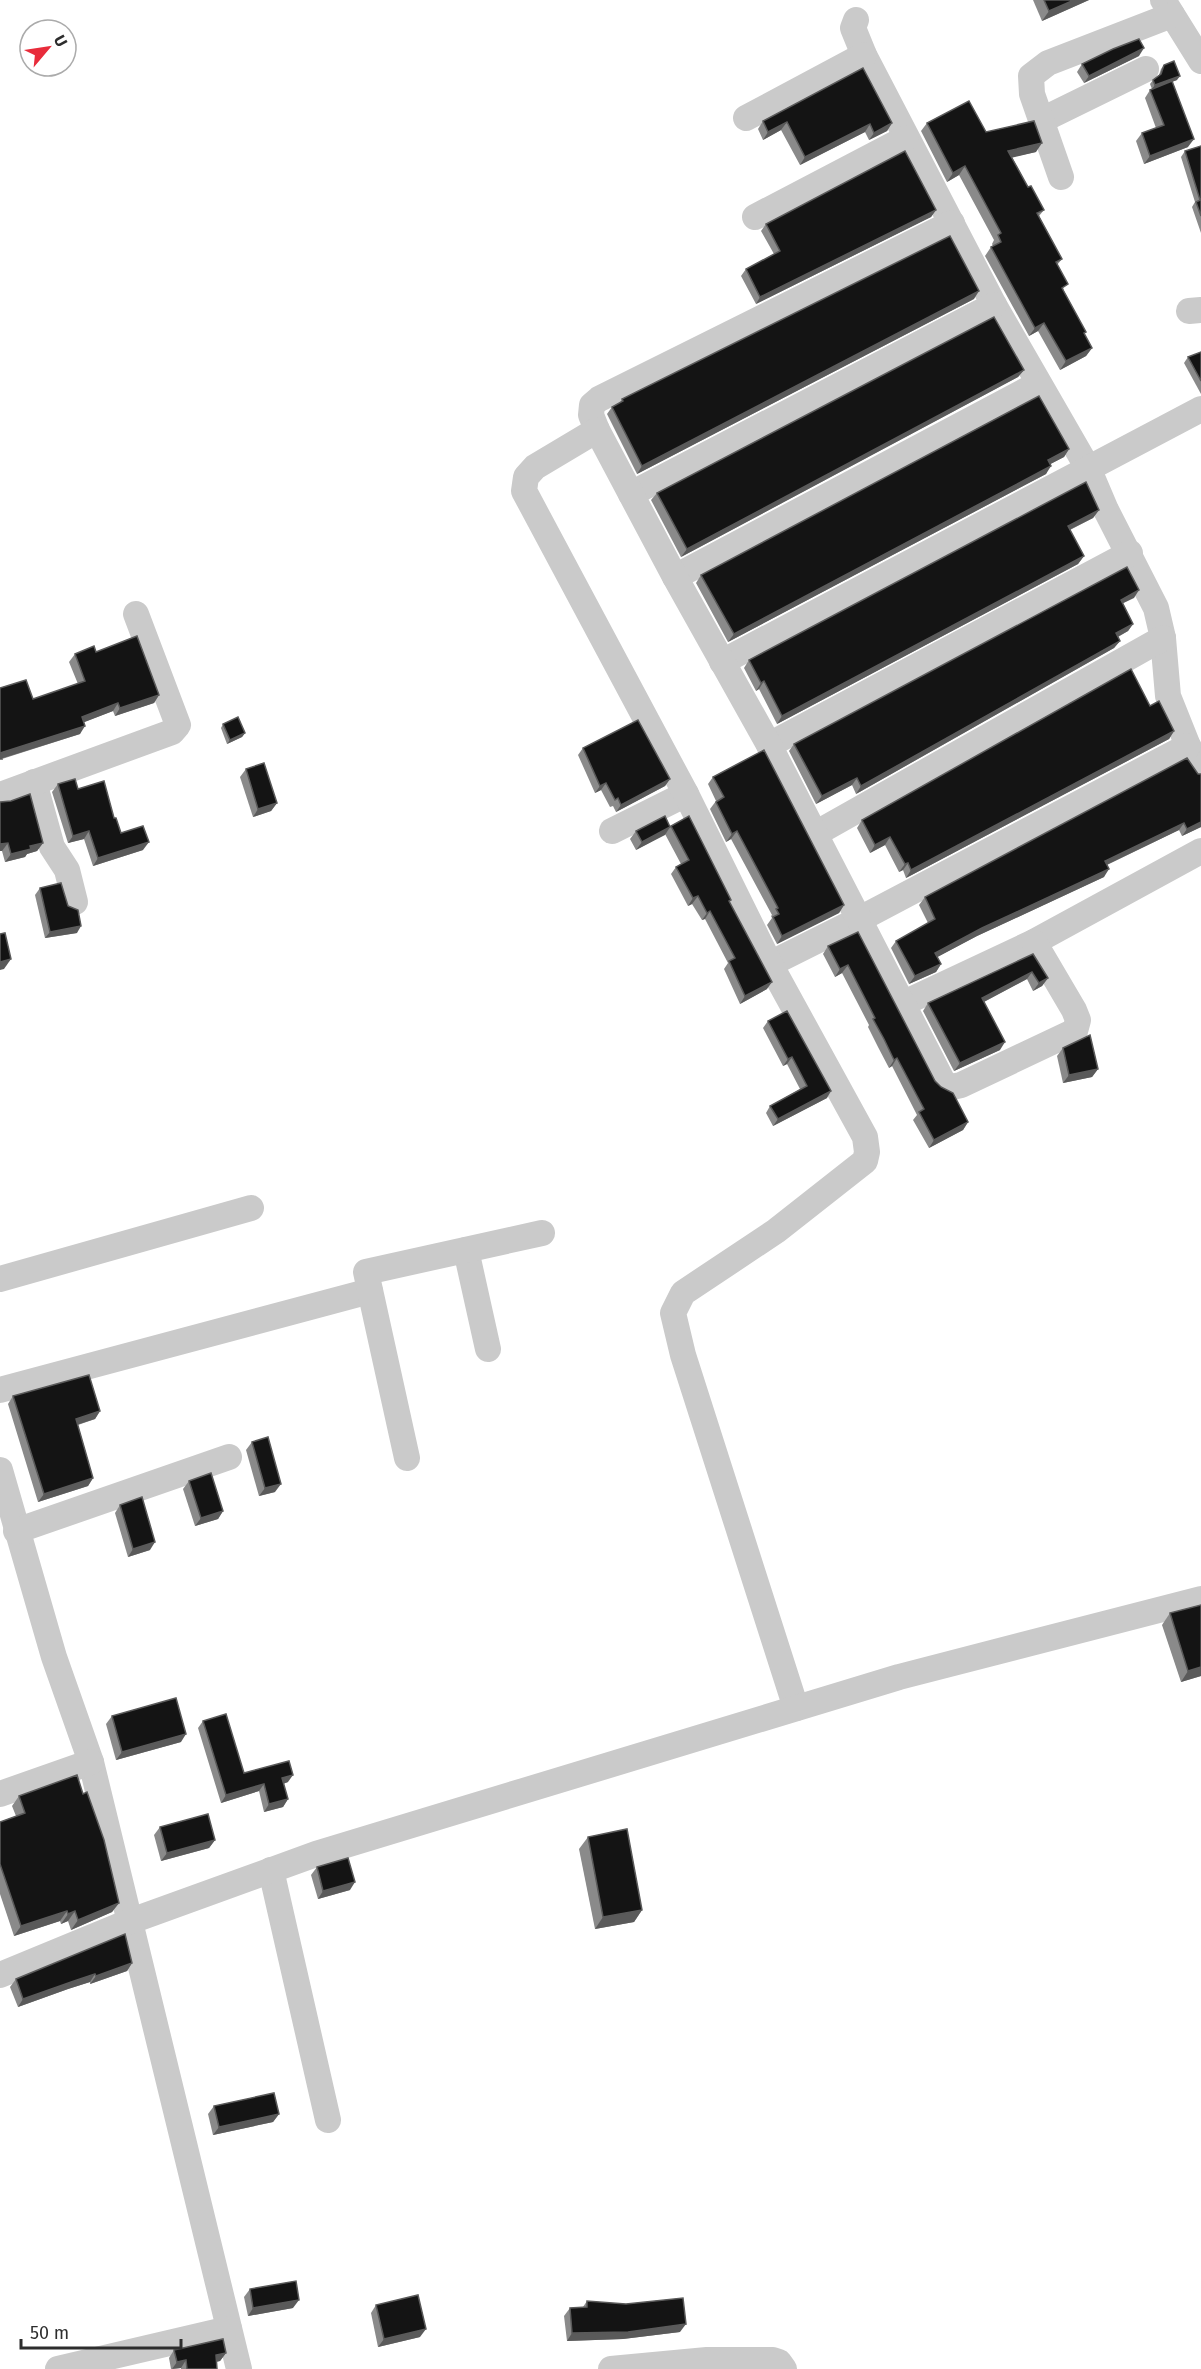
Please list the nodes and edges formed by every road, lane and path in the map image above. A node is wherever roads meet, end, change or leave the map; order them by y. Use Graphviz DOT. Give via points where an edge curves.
graph roads {
  1 [pos="1168,8"];
  2 [pos="856,20"];
  3 [pos="864,55"];
  4 [pos="1200,58"];
  5 [pos="1146,69"];
  6 [pos="746,118"];
  7 [pos="1042,120"];
  8 [pos="906,138"];
  9 [pos="1061,177"];
  10 [pos="755,217"];
  11 [pos="952,223"];
  12 [pos="994,304"];
  13 [pos="1038,384"];
  14 [pos="1201,409"];
  15 [pos="597,430"];
  16 [pos="1089,470"];
  17 [pos="631,494"];
  18 [pos="1130,553"];
  19 [pos="675,578"];
  20 [pos="136,614"];
  21 [pos="1163,638"];
  22 [pos="722,662"];
  23 [pos="769,745"];
  24 [pos="1188,746"];
  25 [pos="1201,769"];
  26 [pos="34,782"];
  27 [pos="686,794"];
  28 [pos="0,795"];
  29 [pos="612,831"];
  30 [pos="815,834"];
  31 [pos="1201,851"];
  32 [pos="75,902"];
  33 [pos="858,920"];
  34 [pos="1034,942"];
  35 [pos="770,964"];
  36 [pos="902,1004"];
  37 [pos="251,1208"];
  38 [pos="542,1233"];
  39 [pos="466,1250"];
  40 [pos="0,1279"];
  41 [pos="370,1291"];
  42 [pos="488,1349"];
  43 [pos="0,1390"];
  44 [pos="229,1456"];
  45 [pos="407,1458"];
  46 [pos="1,1477"];
  47 [pos="16,1531"];
  48 [pos="1201,1599"];
  49 [pos="796,1708"];
  50 [pos="91,1762"];
  51 [pos="0,1794"];
  52 [pos="271,1870"];
  53 [pos="131,1921"];
  54 [pos="0,1975"];
  55 [pos="328,2120"];
  56 [pos="229,2329"];
  57 [pos="58,2369"];
  58 [pos="239,2369"];
  59 [pos="611,2369"];
  60 [pos="783,2369"];
  1 -- 4 [label="street"];
  1 -- 7 [label="street" via="1048,63 1031,76 1032,94"];
  2 -- 3 [label="street" via="853,28"];
  3 -- 6 [label="street"];
  3 -- 8 [label="street"];
  5 -- 7 [label="street"];
  7 -- 9 [label="street"];
  8 -- 10 [label="street"];
  8 -- 11 [label="street"];
  11 -- 12 [label="street"];
  11 -- 15 [label="street" via="599,399 592,405 591,415"];
  12 -- 13 [label="street"];
  12 -- 17 [label="street"];
  13 -- 16 [label="street"];
  13 -- 19 [label="street"];
  14 -- 16 [label="street"];
  15 -- 17 [label="street"];
  15 -- 27 [label="street" via="535,467 526,477 524,491"];
  16 -- 18 [label="street"];
  16 -- 22 [label="street"];
  17 -- 19 [label="street"];
  18 -- 21 [label="street" via="1156,608"];
  18 -- 23 [label="street"];
  19 -- 22 [label="street"];
  20 -- 26 [label="street" via="178,724 172,732"];
  21 -- 24 [label="street" via="1168,696"];
  21 -- 30 [label="street"];
  22 -- 23 [label="street"];
  23 -- 30 [label="street"];
  24 -- 25 [label="street"];
  24 -- 33 [label="street"];
  26 -- 28 [label="street"];
  26 -- 32 [label="street" via="52,847 67,870"];
  27 -- 29 [label="street"];
  27 -- 35 [label="street"];
  30 -- 33 [label="street"];
  31 -- 34 [label="street"];
  33 -- 35 [label="street"];
  33 -- 36 [label="street"];
  34 -- 36 [label="street"];
  34 -- 36 [label="street" via="1074,1010 1078,1020 1075,1031 961,1085 952,1087 943,1082"];
  35 -- 49 [label="street" via="865,1137 865,1161 776,1231 683,1293 673,1313"];
  37 -- 40 [label="street"];
  38 -- 39 [label="street"];
  39 -- 41 [label="street" via="366,1272"];
  39 -- 42 [label="street"];
  41 -- 43 [label="street"];
  41 -- 45 [label="street"];
  44 -- 47 [label="street"];
  46 -- 47 [label="street"];
  47 -- 50 [label="street"];
  48 -- 49 [label="street" via="899,1677"];
  49 -- 52 [label="street"];
  50 -- 51 [label="street"];
  50 -- 53 [label="street"];
  52 -- 53 [label="street"];
  52 -- 55 [label="street"];
  53 -- 54 [label="street"];
  53 -- 56 [label="street"];
  56 -- 57 [label="street"];
  56 -- 58 [label="street"];
  59 -- 60 [label="street" via="706,2360 774,2360"];
}
